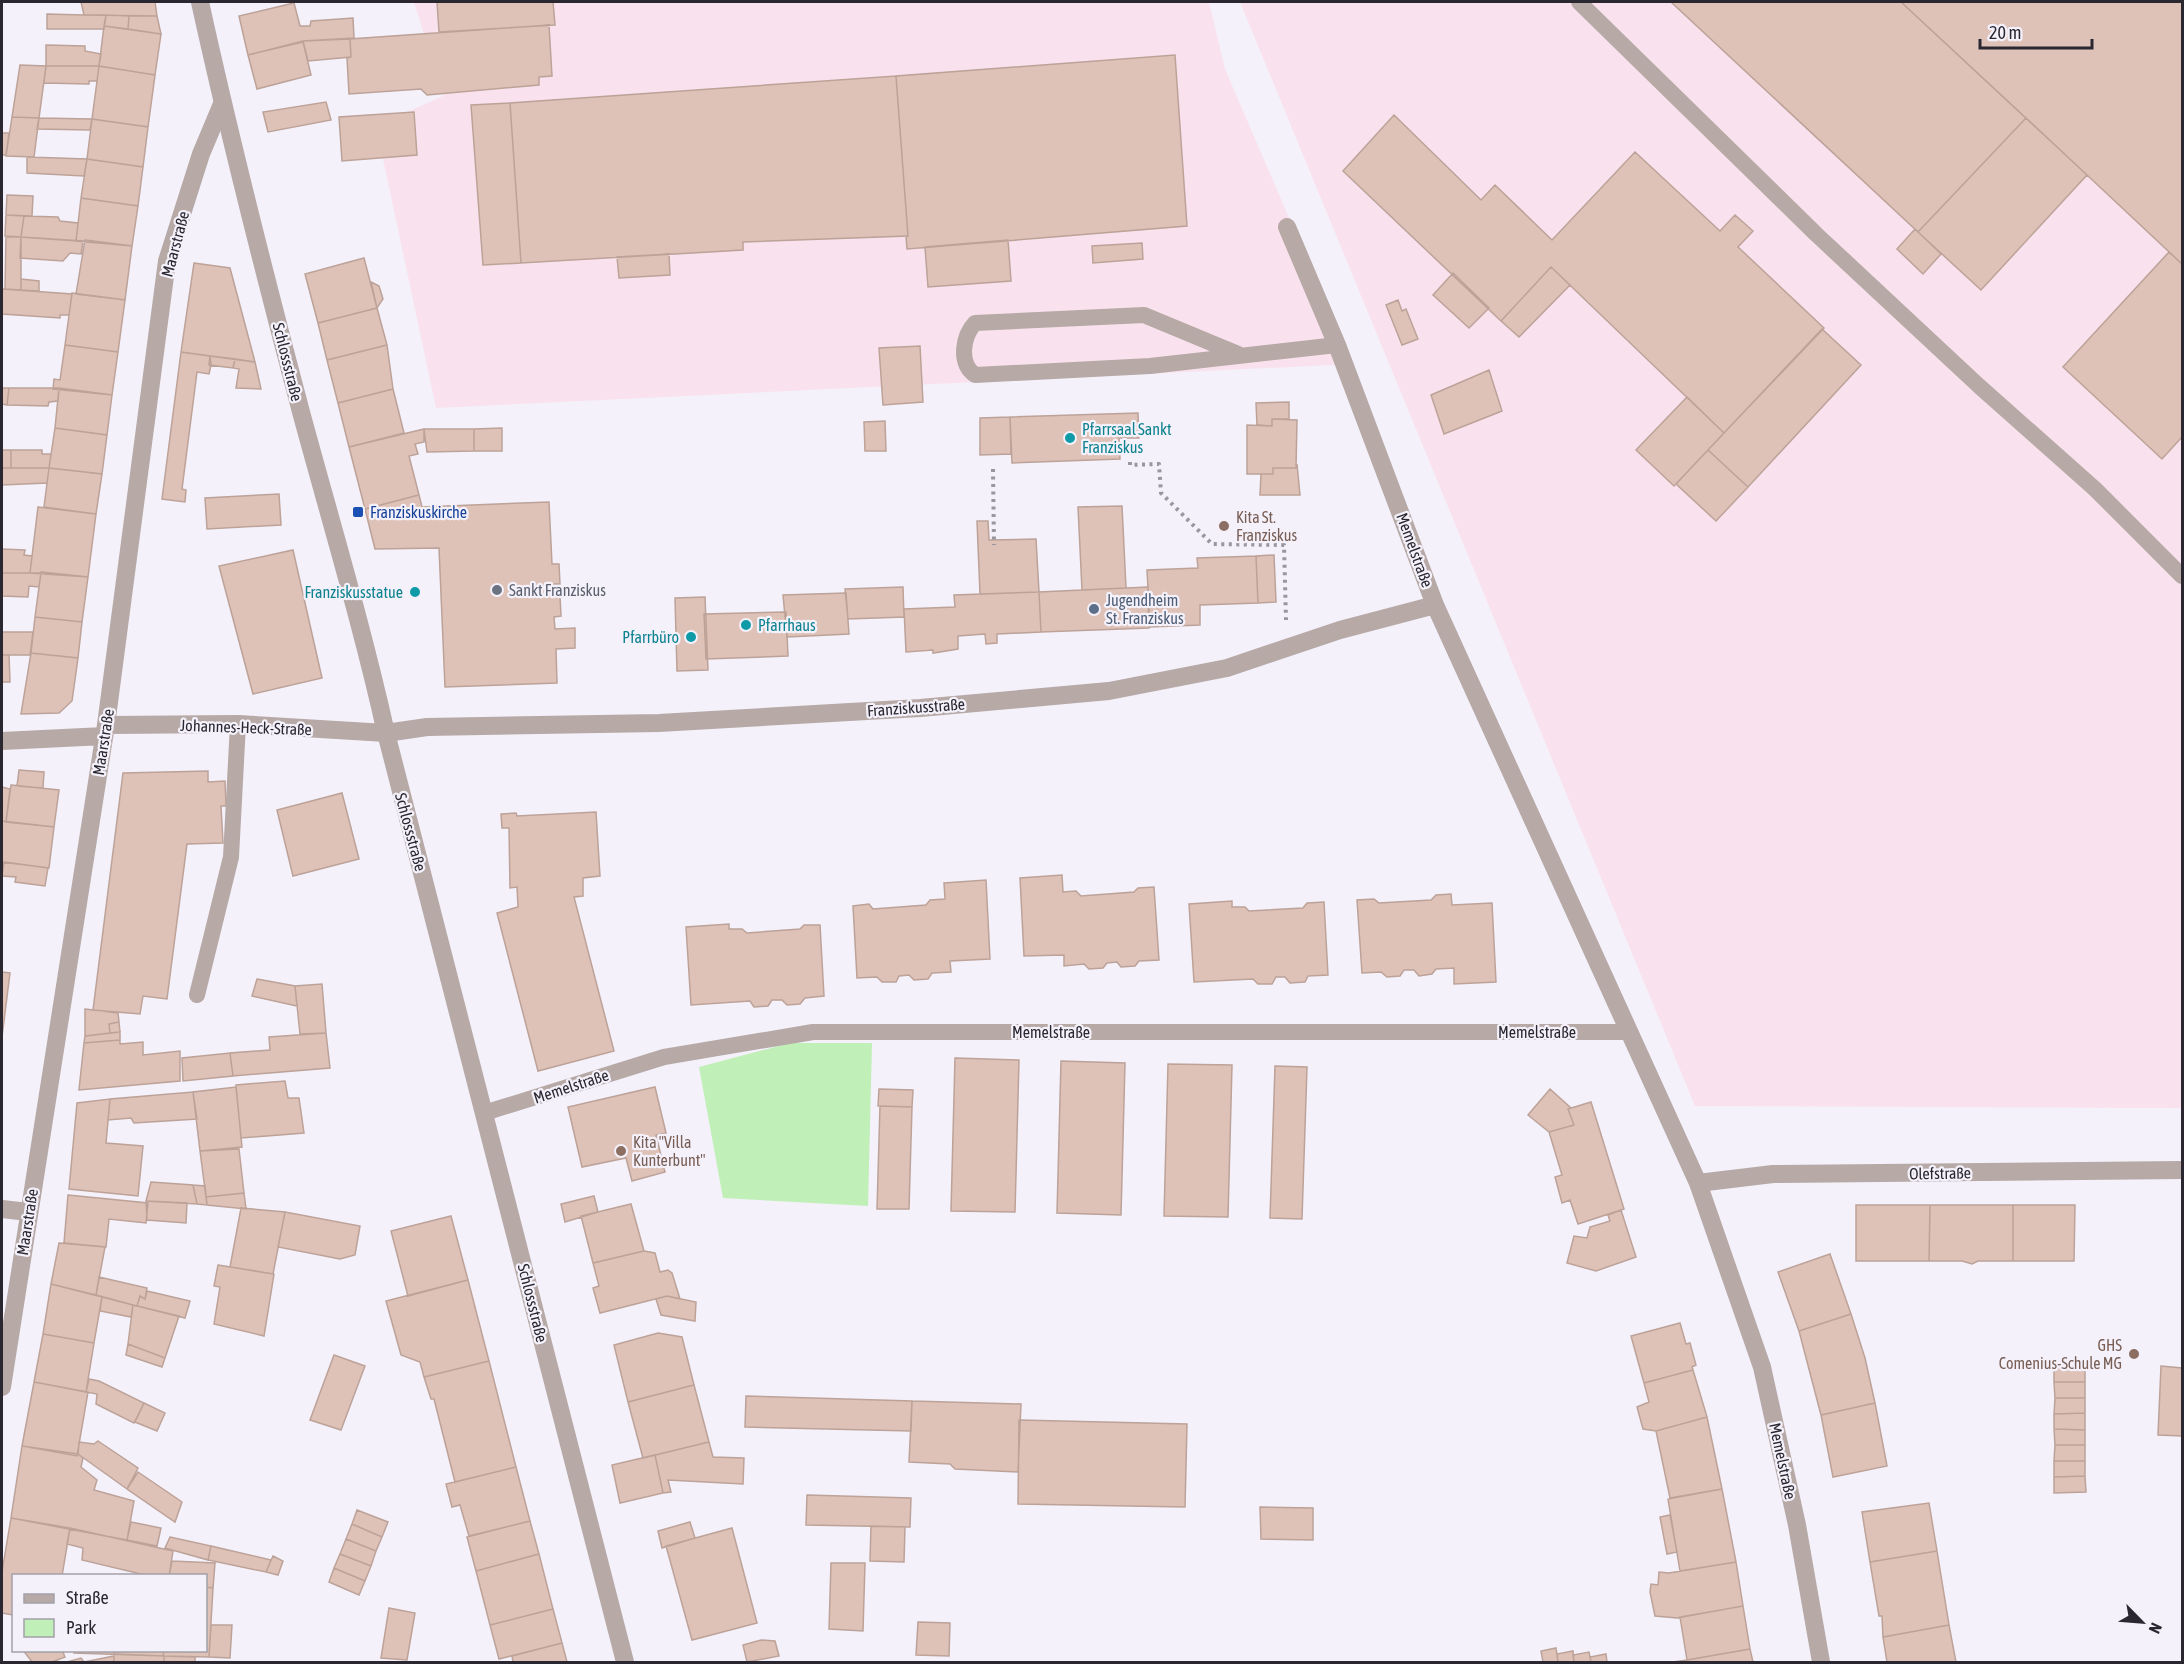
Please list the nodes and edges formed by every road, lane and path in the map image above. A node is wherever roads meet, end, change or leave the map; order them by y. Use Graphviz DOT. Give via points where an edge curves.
graph roads {
  1 [pos="200,2"];
  2 [pos="1579,2"];
  3 [pos="222,104"];
  4 [pos="1287,227"];
  5 [pos="1337,345"];
  6 [pos="1238,354"];
  7 [pos="1131,462"];
  8 [pos="993,468"];
  9 [pos="994,545"];
  10 [pos="2182,576"];
  11 [pos="1435,605"];
  12 [pos="1287,648"];
  13 [pos="238,724"];
  14 [pos="105,730"];
  15 [pos="386,733"];
  16 [pos="2,741"];
  17 [pos="197,995"];
  18 [pos="1628,1032"];
  19 [pos="484,1113"];
  20 [pos="2182,1170"];
  21 [pos="1698,1183"];
  22 [pos="2,1209"];
  23 [pos="28,1212"];
  24 [pos="2,1387"];
  25 [pos="625,1662"];
  26 [pos="1821,1662"];
  1 -- 3 [label="street, Schlossstraße"];
  2 -- 10 [label="lane" via="1817,235 2095,489"];
  3 -- 14 [label="street, Maarstraße" via="201,154 167,261"];
  3 -- 15 [label="street, Schlossstraße"];
  4 -- 5 [label="street, Memelstraße"];
  5 -- 6 [label="lane"];
  5 -- 11 [label="street, Memelstraße"];
  6 -- 6 [label="lane" via="1150,366 975,375 967,368 965,347 967,334 975,323 1144,315"];
  7 -- 12 [label="path" via="1130,465 1159,464 1161,493 1212,544 1284,545"];
  8 -- 9 [label="path"];
  11 -- 12 [label="street, Franziskusstraße"];
  11 -- 18 [label="street, Memelstraße"];
  12 -- 15 [label="street, Franziskusstraße" via="1227,668 1109,691 920,708 659,723 427,727"];
  13 -- 14 [label="street, Johannes-Heck-Straße"];
  13 -- 15 [label="street, Johannes-Heck-Straße"];
  13 -- 17 [label="lane" via="231,857"];
  14 -- 16 [label="street, Johannes-Heck-Straße"];
  14 -- 23 [label="street, Maarstraße"];
  15 -- 19 [label="street, Schlossstraße"];
  18 -- 19 [label="lane, Memelstraße" via="813,1032 664,1057"];
  18 -- 21 [label="street, Memelstraße"];
  19 -- 25 [label="street, Schlossstraße"];
  20 -- 21 [label="street, Olefstraße" via="1773,1174"];
  21 -- 26 [label="street, Memelstraße" via="1762,1367 1797,1525"];
  22 -- 23 [label="street"];
  23 -- 24 [label="street, Maarstraße"];
}
